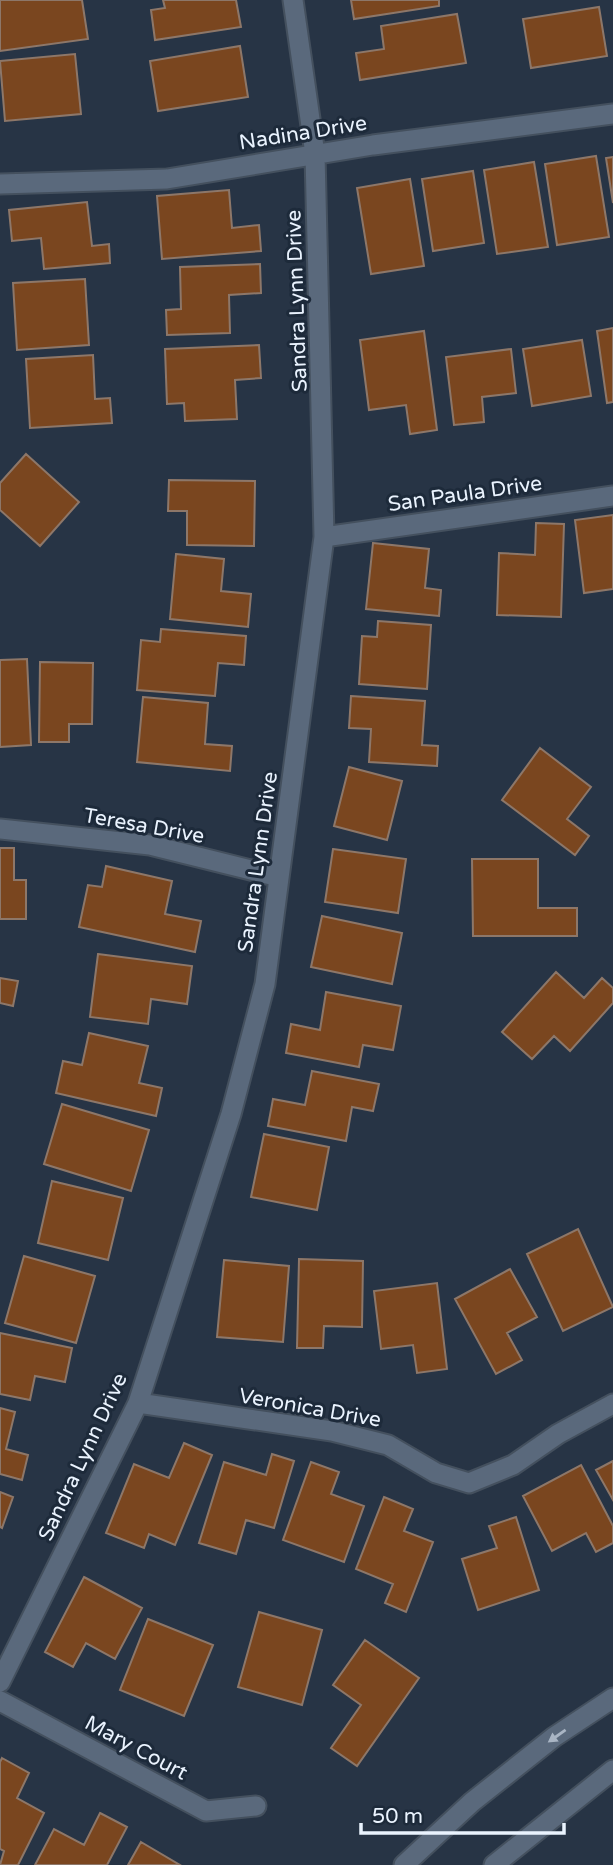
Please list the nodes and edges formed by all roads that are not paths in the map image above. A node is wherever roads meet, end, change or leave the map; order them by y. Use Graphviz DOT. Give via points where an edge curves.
graph roads {
  1 [pos="293,0"];
  2 [pos="613,114"];
  3 [pos="315,154"];
  4 [pos="0,184"];
  5 [pos="613,496"];
  6 [pos="324,537"];
  7 [pos="0,829"];
  8 [pos="279,877"];
  9 [pos="138,1403"];
  10 [pos="613,1404"];
  11 [pos="0,1682"];
  12 [pos="613,1698"];
  13 [pos="0,1701"];
  14 [pos="613,1770"];
  15 [pos="256,1806"];
  16 [pos="404,1865"];
  17 [pos="494,1865"];
  1 -- 3 [label="street, Sandra Lynn Drive"];
  2 -- 3 [label="street, Nadina Drive"];
  3 -- 4 [label="street, Nadina Drive" via="167,179"];
  3 -- 6 [label="street, Sandra Lynn Drive"];
  5 -- 6 [label="street, San Paula Drive"];
  6 -- 8 [label="street, Sandra Lynn Drive"];
  7 -- 8 [label="street, Teresa Drive" via="150,845"];
  8 -- 9 [label="street, Sandra Lynn Drive" via="265,984 232,1114"];
  9 -- 10 [label="street, Veronica Drive" via="332,1431 388,1445 436,1473 469,1483 513,1465"];
  9 -- 11 [label="street, Sandra Lynn Drive"];
  12 -- 16 [label="street, one-way" via="554,1737 472,1802"];
  13 -- 15 [label="street, Mary Court" via="206,1811"];
  14 -- 17 [label="street"];
}
